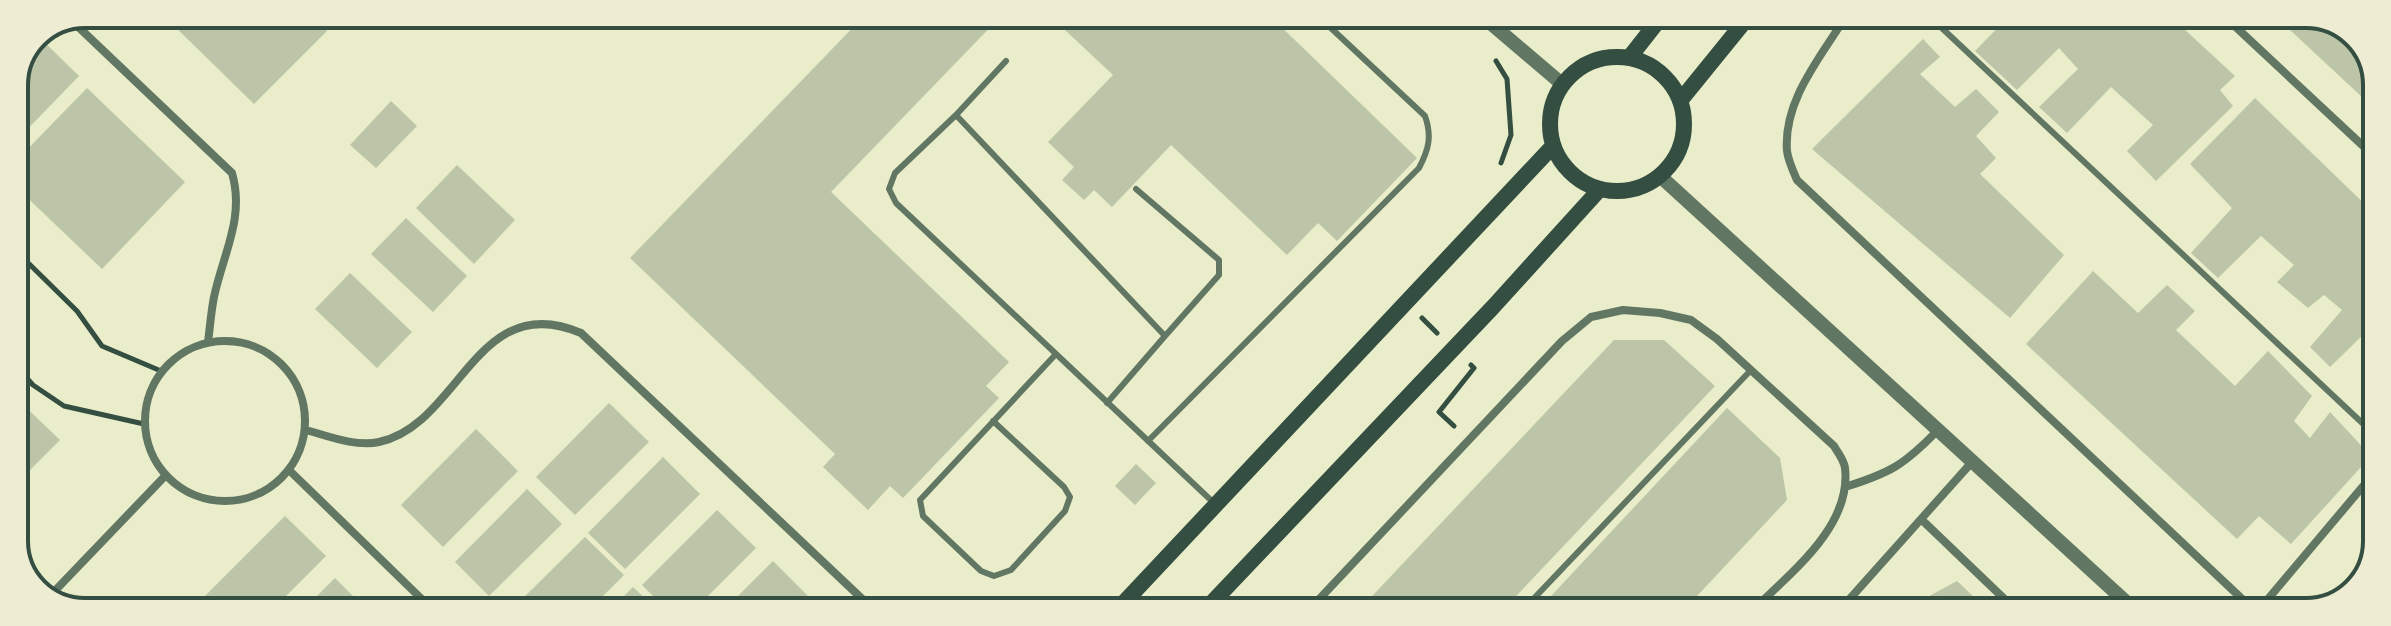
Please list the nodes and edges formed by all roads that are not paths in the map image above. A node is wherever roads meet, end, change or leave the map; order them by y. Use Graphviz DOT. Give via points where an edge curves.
graph roads {
  1 [pos="80,28"];
  2 [pos="1331,28"];
  3 [pos="1496,28"];
  4 [pos="1653,28"];
  5 [pos="1739,28"];
  6 [pos="1839,28"];
  7 [pos="1942,28"];
  8 [pos="2237,28"];
  9 [pos="1629,58"];
  10 [pos="1006,61"];
  11 [pos="1562,84"];
  12 [pos="1680,101"];
  13 [pos="956,115"];
  14 [pos="1553,146"];
  15 [pos="2363,146"];
  16 [pos="1660,176"];
  17 [pos="1136,189"];
  18 [pos="1600,189"];
  19 [pos="1165,336"];
  20 [pos="208,342"];
  21 [pos="1056,354"];
  22 [pos="1751,370"];
  23 [pos="1107,403"];
  24 [pos="993,421"];
  25 [pos="2363,424"];
  26 [pos="306,430"];
  27 [pos="1937,431"];
  28 [pos="1148,441"];
  29 [pos="1972,462"];
  30 [pos="289,470"];
  31 [pos="166,475"];
  32 [pos="2363,486"];
  33 [pos="1845,487"];
  34 [pos="1216,505"];
  35 [pos="1922,520"];
  36 [pos="56,590"];
  37 [pos="421,598"];
  38 [pos="861,598"];
  39 [pos="1128,598"];
  40 [pos="1216,598"];
  41 [pos="1320,598"];
  42 [pos="1534,598"];
  43 [pos="1765,598"];
  44 [pos="1851,598"];
  45 [pos="2003,598"];
  46 [pos="2122,598"];
  47 [pos="2241,598"];
  48 [pos="2268,598"];
  1 -- 20 [label="street" via="232,173 237,218 214,296"];
  2 -- 28 [label="lane" via="1425,116 1431,133 1427,153 1419,168"];
  3 -- 11 [label="street"];
  4 -- 9 [label="main road"];
  5 -- 12 [label="main road"];
  6 -- 47 [label="street" via="1788,119 1787,153 1797,180"];
  7 -- 25 [label="lane"];
  8 -- 15 [label="street"];
  9 -- 11 [label="main road" via="1592,61"];
  9 -- 12 [label="main road" via="1661,72"];
  10 -- 13 [label="lane"];
  11 -- 14 [label="main road" via="1550,114"];
  12 -- 16 [label="main road" via="1683,142"];
  13 -- 19 [label="lane"];
  13 -- 21 [label="lane" via="895,173 889,189 896,203"];
  14 -- 18 [label="main road" via="1571,174"];
  14 -- 34 [label="main road"];
  16 -- 18 [label="main road" via="1632,190"];
  16 -- 27 [label="street"];
  17 -- 19 [label="lane" via="1219,260 1219,275"];
  18 -- 40 [label="main road"];
  19 -- 23 [label="lane"];
  20 -- 26 [label="street" via="239,341 267,352 290,372 303,400"];
  20 -- 31 [label="street" via="182,352 161,371 148,396 144,424 150,452"];
  21 -- 23 [label="lane"];
  21 -- 24 [label="lane"];
  22 -- 33 [label="street" via="1834,446 1845,465"];
  22 -- 41 [label="street" via="1691,320 1623,310 1591,317 1562,341"];
  22 -- 42 [label="lane"];
  23 -- 28 [label="lane"];
  24 -- 24 [label="lane" via="920,500 923,516 981,571 994,576 1011,570 1065,511 1070,497"];
  26 -- 30 [label="street"];
  26 -- 38 [label="street" via="377,443 402,434 503,333 520,326 564,326 581,333"];
  27 -- 29 [label="street"];
  27 -- 33 [label="street" via="1913,456 1883,475"];
  28 -- 34 [label="lane"];
  29 -- 35 [label="street"];
  29 -- 46 [label="street"];
  30 -- 31 [label="street" via="267,490 214,501 188,492"];
  30 -- 37 [label="street"];
  31 -- 36 [label="street"];
  32 -- 48 [label="street"];
  33 -- 43 [label="street" via="1821,541"];
  34 -- 39 [label="main road"];
  35 -- 44 [label="street"];
  35 -- 45 [label="street"];
}
